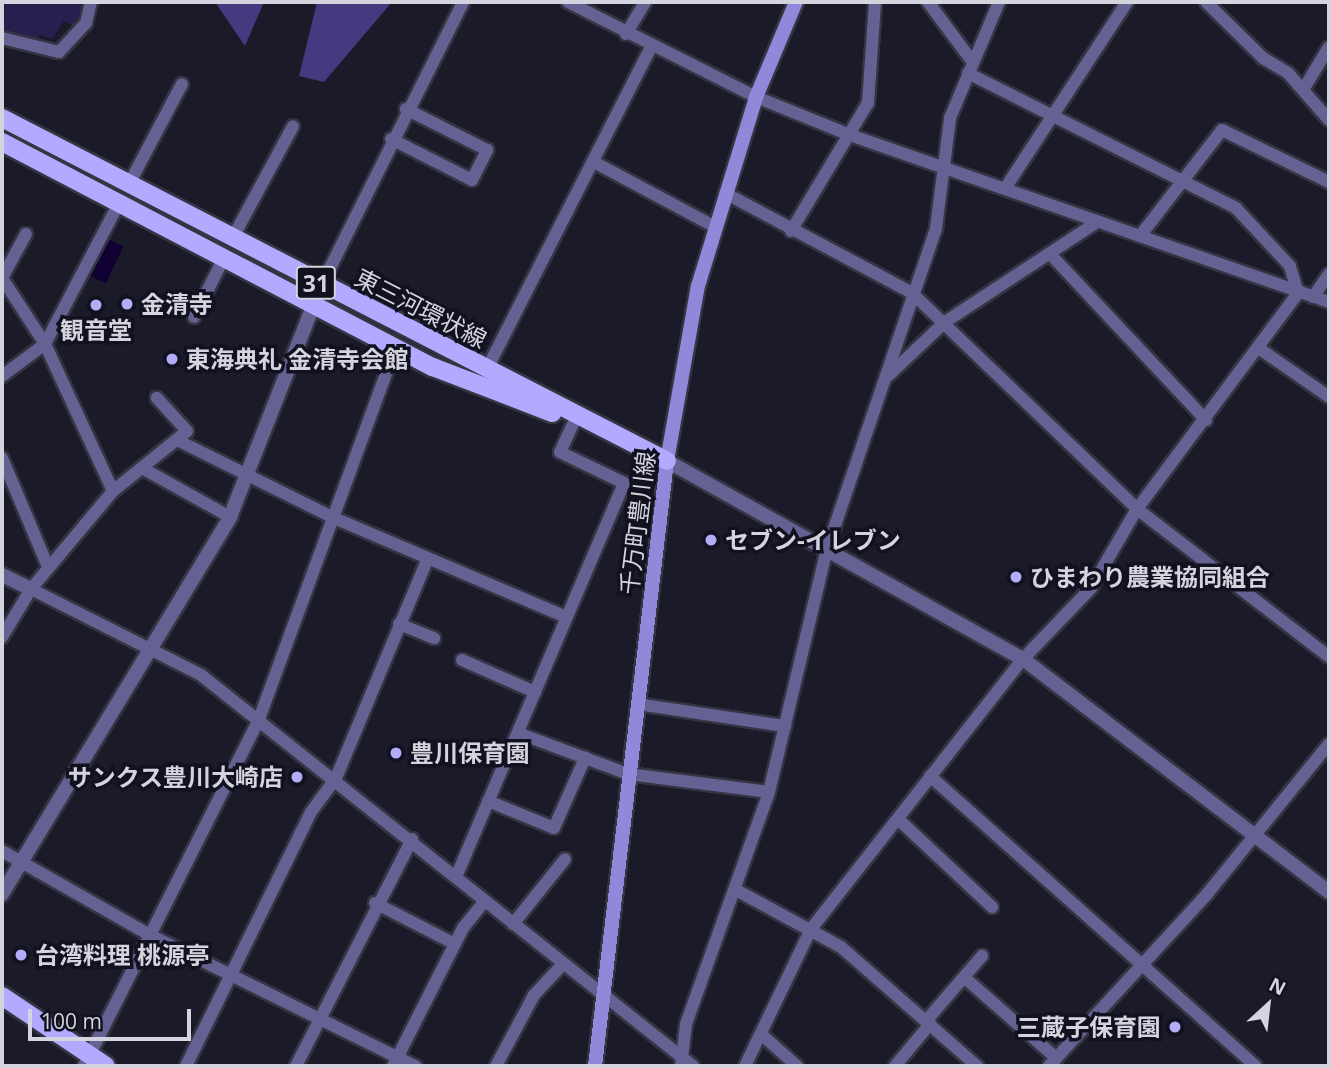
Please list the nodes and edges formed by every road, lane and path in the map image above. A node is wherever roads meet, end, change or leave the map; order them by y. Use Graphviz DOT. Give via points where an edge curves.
graph roads {
  1 [pos="91,2"];
  2 [pos="463,2"];
  3 [pos="568,2"];
  4 [pos="645,2"];
  5 [pos="796,2"];
  6 [pos="875,2"];
  7 [pos="928,2"];
  8 [pos="999,2"];
  9 [pos="1127,2"];
  10 [pos="1206,2"];
  11 [pos="626,34"];
  12 [pos="2,37"];
  13 [pos="651,47"];
  14 [pos="1329,47"];
  15 [pos="970,67"];
  16 [pos="182,84"];
  17 [pos="1303,90"];
  18 [pos="756,97"];
  19 [pos="406,109"];
  20 [pos="2,118"];
  21 [pos="1051,119"];
  22 [pos="1329,120"];
  23 [pos="293,126"];
  24 [pos="850,135"];
  25 [pos="391,139"];
  26 [pos="4,148"];
  27 [pos="594,162"];
  28 [pos="947,169"];
  29 [pos="1186,179"];
  30 [pos="1329,182"];
  31 [pos="129,184"];
  32 [pos="1006,187"];
  33 [pos="725,193"];
  34 [pos="119,203"];
  35 [pos="1097,222"];
  36 [pos="715,227"];
  37 [pos="791,231"];
  38 [pos="26,234"];
  39 [pos="1140,236"];
  40 [pos="232,239"];
  41 [pos="1052,256"];
  42 [pos="224,258"];
  43 [pos="1329,274"];
  44 [pos="2,278"];
  45 [pos="321,286"];
  46 [pos="912,293"];
  47 [pos="1298,293"];
  48 [pos="1313,296"];
  49 [pos="1329,302"];
  50 [pos="313,304"];
  51 [pos="194,317"];
  52 [pos="945,322"];
  53 [pos="46,344"];
  54 [pos="396,347"];
  55 [pos="1260,349"];
  56 [pos="487,369"];
  57 [pos="2,376"];
  58 [pos="885,379"];
  59 [pos="1329,397"];
  60 [pos="157,398"];
  61 [pos="575,420"];
  62 [pos="1206,420"];
  63 [pos="177,440"];
  64 [pos="634,444"];
  65 [pos="2,458"];
  66 [pos="667,461"];
  67 [pos="142,468"];
  68 [pos="248,478"];
  69 [pos="113,491"];
  70 [pos="1137,509"];
  71 [pos="230,517"];
  72 [pos="334,518"];
  73 [pos="827,549"];
  74 [pos="428,558"];
  75 [pos="48,567"];
  76 [pos="2,575"];
  77 [pos="31,589"];
  78 [pos="566,617"];
  79 [pos="399,624"];
  80 [pos="2,637"];
  81 [pos="434,638"];
  82 [pos="152,648"];
  83 [pos="1329,657"];
  84 [pos="1023,659"];
  85 [pos="462,660"];
  86 [pos="535,692"];
  87 [pos="637,704"];
  88 [pos="259,719"];
  89 [pos="785,726"];
  90 [pos="518,733"];
  91 [pos="1329,744"];
  92 [pos="585,758"];
  93 [pos="628,774"];
  94 [pos="930,776"];
  95 [pos="336,778"];
  96 [pos="769,792"];
  97 [pos="488,801"];
  98 [pos="898,819"];
  99 [pos="1256,836"];
  100 [pos="412,839"];
  101 [pos="2,851"];
  102 [pos="565,859"];
  103 [pos="22,861"];
  104 [pos="456,877"];
  105 [pos="736,890"];
  106 [pos="1329,892"];
  107 [pos="2,894"];
  108 [pos="485,901"];
  109 [pos="375,903"];
  110 [pos="992,907"];
  111 [pos="513,924"];
  112 [pos="811,929"];
  113 [pos="150,934"];
  114 [pos="455,944"];
  115 [pos="982,956"];
  116 [pos="563,964"];
  117 [pos="1141,965"];
  118 [pos="230,974"];
  119 [pos="965,978"];
  120 [pos="2,996"];
  121 [pos="599,997"];
  122 [pos="320,1019"];
  123 [pos="928,1023"];
  124 [pos="761,1034"];
  125 [pos="87,1060"];
  126 [pos="395,1062"];
  127 [pos="681,1062"];
  128 [pos="1053,1062"];
  129 [pos="106,1066"];
  130 [pos="186,1066"];
  131 [pos="296,1066"];
  132 [pos="415,1066"];
  133 [pos="496,1066"];
  134 [pos="596,1066"];
  135 [pos="693,1066"];
  136 [pos="745,1066"];
  137 [pos="797,1066"];
  138 [pos="895,1066"];
  139 [pos="977,1066"];
  140 [pos="1256,1066"];
  1 -- 12 [label="street" via="86,23 59,52"];
  2 -- 19 [label="street"];
  3 -- 11 [label="street"];
  4 -- 11 [label="street"];
  5 -- 18 [label="main road, 千万町豊川線"];
  6 -- 24 [label="street" via="868,103"];
  7 -- 15 [label="street"];
  8 -- 15 [label="street"];
  9 -- 21 [label="street"];
  10 -- 17 [label="street"];
  11 -- 13 [label="street"];
  13 -- 18 [label="street"];
  13 -- 27 [label="street"];
  14 -- 17 [label="street"];
  15 -- 21 [label="street"];
  15 -- 28 [label="street" via="950,118"];
  16 -- 31 [label="street"];
  17 -- 22 [label="street"];
  18 -- 24 [label="street"];
  18 -- 33 [label="main road, 千万町豊川線"];
  19 -- 25 [label="street"];
  19 -- 25 [label="street" via="487,150 472,180"];
  20 -- 31 [label="main road, 東三河環状線 / 31"];
  21 -- 29 [label="street"];
  21 -- 32 [label="street"];
  23 -- 40 [label="street"];
  24 -- 28 [label="street"];
  24 -- 37 [label="street"];
  25 -- 45 [label="street"];
  26 -- 34 [label="main road, 東三河環状線 / 31"];
  27 -- 36 [label="street"];
  27 -- 56 [label="street"];
  28 -- 32 [label="street"];
  28 -- 46 [label="street" via="936,228"];
  29 -- 30 [label="street" via="1222,130"];
  29 -- 39 [label="street"];
  29 -- 47 [label="street" via="1258,230 1290,266"];
  31 -- 40 [label="main road, 東三河環状線 / 31"];
  32 -- 35 [label="street"];
  33 -- 36 [label="main road, 千万町豊川線"];
  33 -- 37 [label="street"];
  34 -- 42 [label="main road, 東三河環状線 / 31"];
  34 -- 53 [label="street"];
  35 -- 39 [label="street"];
  35 -- 41 [label="street"];
  36 -- 66 [label="main road, 千万町豊川線" via="698,286"];
  37 -- 46 [label="street"];
  38 -- 44 [label="street"];
  39 -- 47 [label="street"];
  40 -- 45 [label="main road, 東三河環状線 / 31"];
  41 -- 52 [label="street"];
  41 -- 62 [label="street"];
  42 -- 50 [label="main road, 東三河環状線 / 31"];
  42 -- 51 [label="street"];
  43 -- 48 [label="street"];
  44 -- 53 [label="street"];
  45 -- 50 [label="street"];
  45 -- 56 [label="main road, 東三河環状線 / 31"];
  46 -- 52 [label="street"];
  46 -- 58 [label="street"];
  47 -- 48 [label="street"];
  47 -- 55 [label="street"];
  48 -- 49 [label="street"];
  50 -- 54 [label="main road, 東三河環状線 / 31"];
  50 -- 68 [label="street"];
  52 -- 58 [label="street"];
  52 -- 70 [label="street"];
  53 -- 57 [label="street"];
  53 -- 69 [label="street"];
  54 -- 61 [label="main road, 東三河環状線 / 31" via="461,380"];
  54 -- 72 [label="street"];
  55 -- 59 [label="street"];
  55 -- 62 [label="street"];
  56 -- 64 [label="main road, 東三河環状線 / 31"];
  58 -- 73 [label="street"];
  60 -- 63 [label="street" via="187,430"];
  61 -- 64 [label="main road, 東三河環状線 / 31"];
  61 -- 78 [label="street" via="560,452 624,483"];
  62 -- 70 [label="street"];
  63 -- 67 [label="street"];
  63 -- 68 [label="street"];
  64 -- 66 [label="main road, 東三河環状線 / 31"];
  65 -- 75 [label="street"];
  66 -- 73 [label="street"];
  66 -- 87 [label="main road, 千万町豊川線"];
  67 -- 69 [label="street"];
  67 -- 71 [label="street"];
  68 -- 71 [label="street"];
  68 -- 72 [label="street"];
  69 -- 75 [label="street"];
  70 -- 83 [label="street"];
  70 -- 84 [label="street" via="1091,588"];
  71 -- 82 [label="street"];
  72 -- 74 [label="street"];
  72 -- 88 [label="street"];
  73 -- 84 [label="street"];
  73 -- 89 [label="street"];
  74 -- 78 [label="street"];
  74 -- 79 [label="street"];
  75 -- 77 [label="street"];
  76 -- 77 [label="street"];
  77 -- 80 [label="street"];
  77 -- 82 [label="street"];
  78 -- 86 [label="street"];
  79 -- 81 [label="street"];
  79 -- 95 [label="street"];
  82 -- 88 [label="street"];
  82 -- 103 [label="street"];
  84 -- 94 [label="street"];
  84 -- 99 [label="street"];
  85 -- 86 [label="street"];
  86 -- 90 [label="street"];
  87 -- 89 [label="street"];
  87 -- 93 [label="main road, 千万町豊川線"];
  88 -- 95 [label="street"];
  88 -- 113 [label="street"];
  89 -- 96 [label="street"];
  90 -- 92 [label="street"];
  90 -- 97 [label="street"];
  91 -- 99 [label="street"];
  92 -- 93 [label="street"];
  92 -- 97 [label="street" via="554,828"];
  93 -- 96 [label="street"];
  93 -- 121 [label="main road, 千万町豊川線"];
  94 -- 98 [label="street"];
  94 -- 117 [label="street"];
  95 -- 100 [label="street"];
  95 -- 118 [label="street" via="311,812"];
  96 -- 105 [label="street"];
  97 -- 104 [label="street"];
  98 -- 110 [label="street"];
  98 -- 112 [label="street"];
  99 -- 106 [label="street"];
  99 -- 117 [label="street"];
  100 -- 104 [label="street"];
  100 -- 109 [label="street"];
  101 -- 103 [label="street"];
  102 -- 111 [label="street"];
  103 -- 107 [label="street"];
  103 -- 113 [label="street"];
  104 -- 108 [label="street"];
  105 -- 112 [label="street"];
  105 -- 127 [label="street" via="695,998"];
  108 -- 111 [label="street"];
  108 -- 114 [label="street"];
  109 -- 114 [label="street"];
  109 -- 122 [label="street"];
  111 -- 116 [label="street"];
  112 -- 123 [label="street" via="841,947"];
  112 -- 124 [label="street"];
  113 -- 118 [label="street"];
  113 -- 125 [label="street"];
  114 -- 126 [label="street"];
  115 -- 119 [label="street"];
  116 -- 121 [label="street"];
  116 -- 133 [label="street" via="520,1016"];
  117 -- 128 [label="street"];
  117 -- 140 [label="street"];
  118 -- 122 [label="street"];
  118 -- 130 [label="street"];
  119 -- 123 [label="street"];
  119 -- 128 [label="street"];
  120 -- 125 [label="main road"];
  121 -- 127 [label="street"];
  121 -- 134 [label="main road, 千万町豊川線"];
  122 -- 126 [label="street"];
  122 -- 131 [label="street"];
  123 -- 138 [label="street"];
  123 -- 139 [label="street"];
  124 -- 136 [label="street"];
  124 -- 137 [label="street"];
  125 -- 129 [label="main road"];
  126 -- 132 [label="street"];
  127 -- 135 [label="street"];
}
